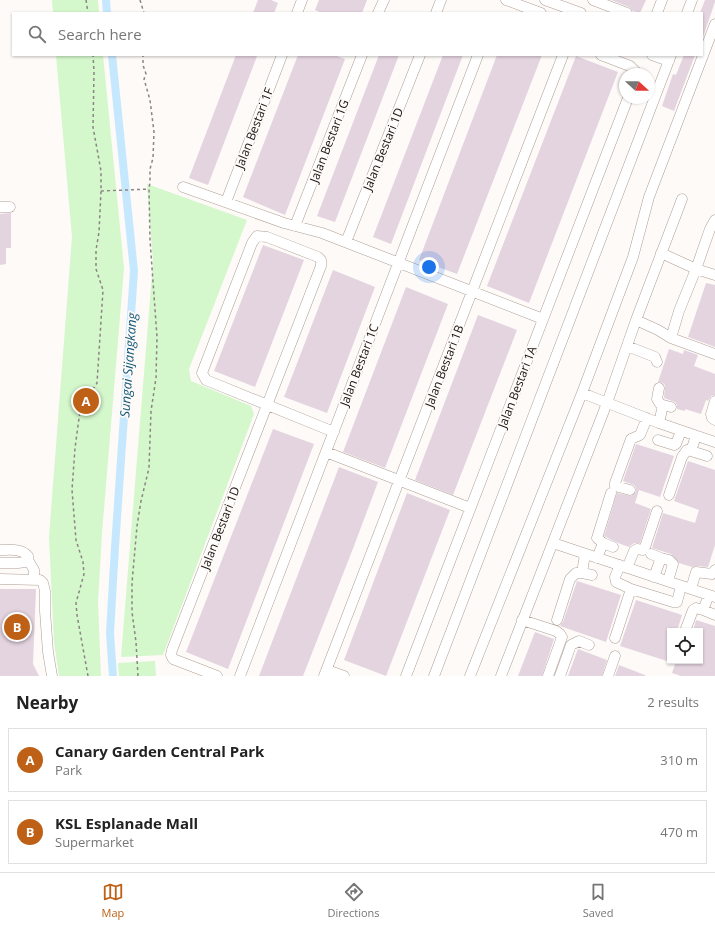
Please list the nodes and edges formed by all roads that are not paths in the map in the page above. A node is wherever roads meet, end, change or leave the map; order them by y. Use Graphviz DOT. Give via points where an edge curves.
graph roads {
  1 [pos="302,0"];
  2 [pos="384,0"];
  3 [pos="441,0"];
  4 [pos="506,0"];
  5 [pos="545,0"];
  6 [pos="593,0"];
  7 [pos="662,0"];
  8 [pos="692,0"];
  9 [pos="298,12"];
  10 [pos="378,12"];
  11 [pos="436,12"];
  12 [pos="538,12"];
  13 [pos="578,12"];
  14 [pos="624,12"];
  15 [pos="657,12"];
  16 [pos="687,12"];
  17 [pos="715,24"];
  18 [pos="282,56"];
  19 [pos="362,56"];
  20 [pos="420,56"];
  21 [pos="478,56"];
  22 [pos="563,56"];
  23 [pos="604,56"];
  24 [pos="658,56"];
  25 [pos="703,56"];
  26 [pos="703,56"];
  27 [pos="670,58"];
  28 [pos="632,68"];
  29 [pos="626,104"];
  30 [pos="183,187"];
  31 [pos="682,199"];
  32 [pos="226,202"];
  33 [pos="715,220"];
  34 [pos="295,226"];
  35 [pos="346,242"];
  36 [pos="661,253"];
  37 [pos="399,263"];
  38 [pos="696,269"];
  39 [pos="715,275"];
  40 [pos="472,292"];
  41 [pos="543,319"];
  42 [pos="636,320"];
  43 [pos="671,338"];
  44 [pos="627,346"];
  45 [pos="715,354"];
  46 [pos="657,362"];
  47 [pos="659,388"];
  48 [pos="582,393"];
  49 [pos="715,402"];
  50 [pos="607,403"];
  51 [pos="267,406"];
  52 [pos="647,418"];
  53 [pos="715,420"];
  54 [pos="659,423"];
  55 [pos="681,431"];
  56 [pos="334,432"];
  57 [pos="696,436"];
  58 [pos="658,440"];
  59 [pos="715,441"];
  60 [pos="691,451"];
  61 [pos="326,452"];
  62 [pos="707,456"];
  63 [pos="399,481"];
  64 [pos="630,490"];
  65 [pos="611,493"];
  66 [pos="669,495"];
  67 [pos="470,508"];
  68 [pos="657,511"];
  69 [pos="553,543"];
  70 [pos="603,543"];
  71 [pos="613,547"];
  72 [pos="0,550"];
  73 [pos="585,554"];
  74 [pos="597,558"];
  75 [pos="28,560"];
  76 [pos="0,563"];
  77 [pos="624,567"];
  78 [pos="715,570"];
  79 [pos="0,579"];
  80 [pos="661,579"];
  81 [pos="34,580"];
  82 [pos="686,587"];
  83 [pos="631,590"];
  84 [pos="712,596"];
  85 [pos="656,597"];
  86 [pos="703,610"];
  87 [pos="715,615"];
  88 [pos="522,620"];
  89 [pos="557,620"];
  90 [pos="686,628"];
  91 [pos="615,638"];
  92 [pos="589,645"];
  93 [pos="615,656"];
  94 [pos="326,673"];
  95 [pos="52,676"];
  96 [pos="217,676"];
  97 [pos="240,676"];
  98 [pos="344,676"];
  99 [pos="406,676"];
  100 [pos="434,676"];
  101 [pos="470,676"];
  102 [pos="501,676"];
  103 [pos="548,676"];
  104 [pos="560,676"];
  105 [pos="608,676"];
  1 -- 9 [label="street"];
  2 -- 10 [label="street"];
  3 -- 11 [label="street"];
  4 -- 12 [label="street"];
  5 -- 13 [label="street"];
  6 -- 14 [label="street"];
  7 -- 15 [label="street"];
  8 -- 16 [label="street"];
  17 -- 26 [label="street"];
  18 -- 32 [label="street, Jalan Bestari 1F"];
  19 -- 34 [label="street, Jalan Bestari 1G"];
  20 -- 35 [label="street, Jalan Bestari 1D"];
  21 -- 37 [label="street, Jalan Bestari 1C"];
  22 -- 40 [label="street, Jalan Bestari 1B"];
  23 -- 28 [label="street"];
  24 -- 27 [label="street"];
  25 -- 48 [label="street" via="652,190 633,257"];
  27 -- 100 [label="street"];
  29 -- 41 [label="street, Jalan Bestari 1A"];
  30 -- 32 [label="street"];
  31 -- 36 [label="street"];
  32 -- 34 [label="street"];
  33 -- 38 [label="street"];
  34 -- 35 [label="street"];
  35 -- 37 [label="street"];
  36 -- 38 [label="street"];
  36 -- 42 [label="street"];
  37 -- 40 [label="street"];
  37 -- 56 [label="street, Jalan Bestari 1C"];
  38 -- 39 [label="street"];
  38 -- 43 [label="street"];
  40 -- 41 [label="street"];
  40 -- 63 [label="street, Jalan Bestari 1B"];
  41 -- 67 [label="street, Jalan Bestari 1A"];
  42 -- 43 [label="street"];
  42 -- 44 [label="street"];
  43 -- 45 [label="street"];
  44 -- 46 [label="street" via="655,357"];
  44 -- 50 [label="street"];
  47 -- 54 [label="street" via="657,399 660,404 667,406"];
  48 -- 50 [label="street"];
  48 -- 101 [label="street"];
  49 -- 53 [label="street" via="711,414"];
  50 -- 52 [label="street"];
  50 -- 69 [label="street"];
  51 -- 51 [label="street, Jalan Bestari 1D" via="321,266 321,260 312,254 257,236 252,243 202,373 206,380"];
  51 -- 56 [label="street"];
  51 -- 96 [label="street, Jalan Bestari 1D" via="171,655 173,659"];
  52 -- 54 [label="street"];
  52 -- 64 [label="street" via="640,435 631,439 614,483 615,486"];
  54 -- 55 [label="street"];
  55 -- 57 [label="street"];
  55 -- 58 [label="street" via="674,445"];
  56 -- 61 [label="street, Jalan Bestari 1C"];
  57 -- 59 [label="street"];
  57 -- 60 [label="street"];
  60 -- 62 [label="street"];
  60 -- 66 [label="street" via="687,450 684,453"];
  61 -- 63 [label="street"];
  61 -- 97 [label="street, Jalan Bestari 1C"];
  63 -- 67 [label="street"];
  63 -- 94 [label="street, Jalan Bestari 1B"];
  65 -- 70 [label="street" via="597,538"];
  67 -- 99 [label="street, Jalan Bestari 1A"];
  68 -- 77 [label="street" via="645,547 643,550 634,551"];
  69 -- 73 [label="street"];
  69 -- 88 [label="street"];
  70 -- 71 [label="street"];
  70 -- 74 [label="street"];
  72 -- 75 [label="street" via="18,550 25,553"];
  73 -- 74 [label="street"];
  73 -- 89 [label="street" via="587,574 576,573 570,579"];
  74 -- 77 [label="street"];
  75 -- 76 [label="street"];
  75 -- 81 [label="street" via="34,570"];
  77 -- 80 [label="street"];
  77 -- 83 [label="street" via="616,577 616,582"];
  78 -- 82 [label="street" via="712,574 692,570"];
  79 -- 81 [label="street"];
  80 -- 80 [label="street" via="656,556 670,560 673,564"];
  80 -- 82 [label="street"];
  80 -- 85 [label="street"];
  81 -- 95 [label="street" via="40,580 45,591 48,652"];
  82 -- 84 [label="street"];
  82 -- 85 [label="street" via="677,602"];
  83 -- 85 [label="street"];
  83 -- 91 [label="street"];
  84 -- 86 [label="street"];
  86 -- 87 [label="street"];
  86 -- 90 [label="street" via="693,610"];
  88 -- 102 [label="street"];
  88 -- 103 [label="street" via="556,631 562,637"];
  92 -- 104 [label="street" via="579,641 571,645"];
  93 -- 105 [label="street"];
  94 -- 98 [label="street"];
}
